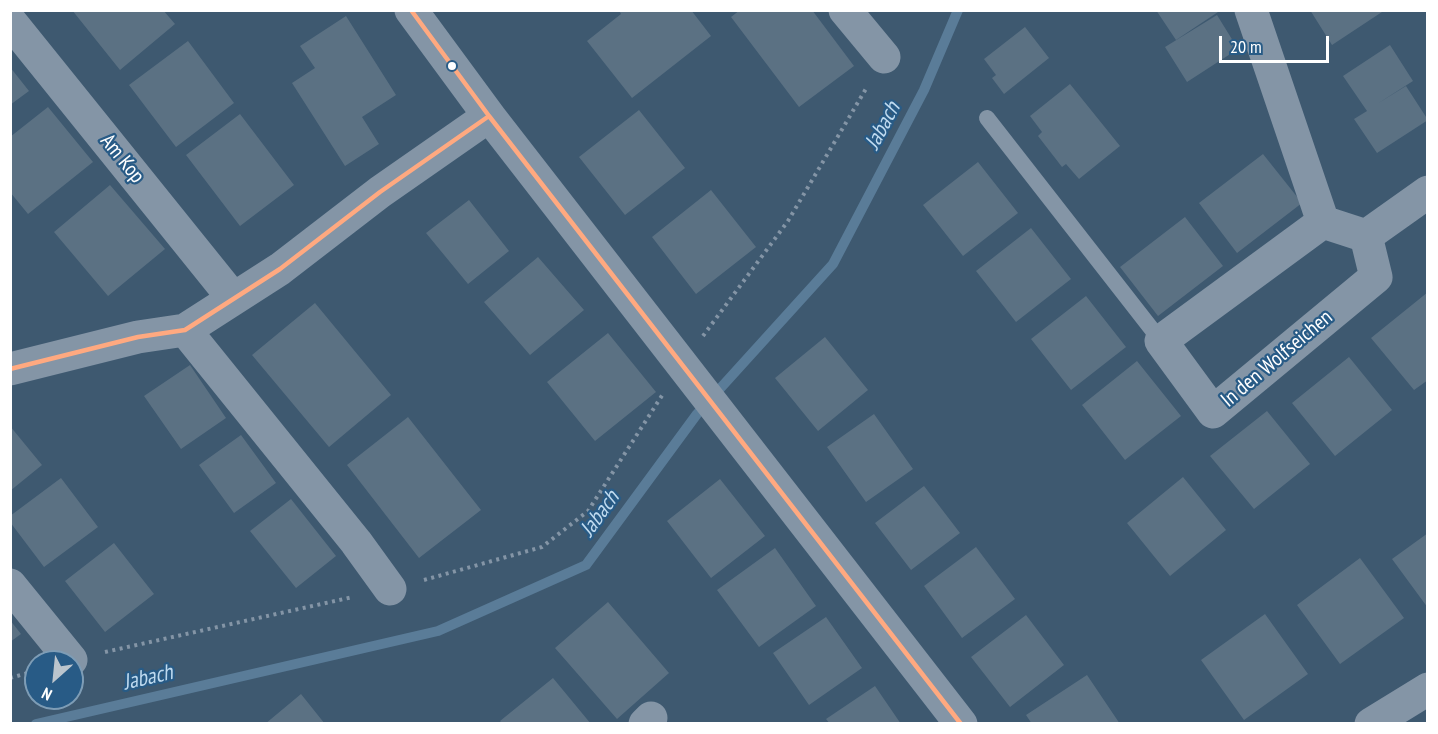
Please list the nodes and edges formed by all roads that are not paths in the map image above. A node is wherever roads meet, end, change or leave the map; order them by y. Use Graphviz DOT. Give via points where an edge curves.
graph roads {
  1 [pos="411,10"];
  2 [pos="845,10"];
  3 [pos="1251,10"];
  4 [pos="10,21"];
  5 [pos="884,57"];
  6 [pos="489,116"];
  7 [pos="987,118"];
  8 [pos="1428,192"];
  9 [pos="1323,222"];
  10 [pos="1366,236"];
  11 [pos="233,298"];
  12 [pos="185,330"];
  13 [pos="1161,341"];
  14 [pos="10,369"];
  15 [pos="10,585"];
  16 [pos="390,589"];
  17 [pos="63,650"];
  18 [pos="1428,689"];
  19 [pos="961,723"];
  20 [pos="1371,723"];
  1 -- 6 [label="street"];
  2 -- 5 [label="street"];
  3 -- 9 [label="street"];
  4 -- 11 [label="street, Am Kop"];
  6 -- 11 [label="street" via="380,192 280,269"];
  6 -- 19 [label="street"];
  7 -- 13 [label="lane, In den Wolfseichen"];
  8 -- 10 [label="street"];
  9 -- 10 [label="street"];
  9 -- 13 [label="street"];
  10 -- 13 [label="street, In den Wolfseichen" via="1376,277 1213,412"];
  11 -- 12 [label="street"];
  12 -- 14 [label="street" via="138,337"];
  12 -- 16 [label="street"];
  15 -- 17 [label="street"];
  18 -- 20 [label="street"];
}
